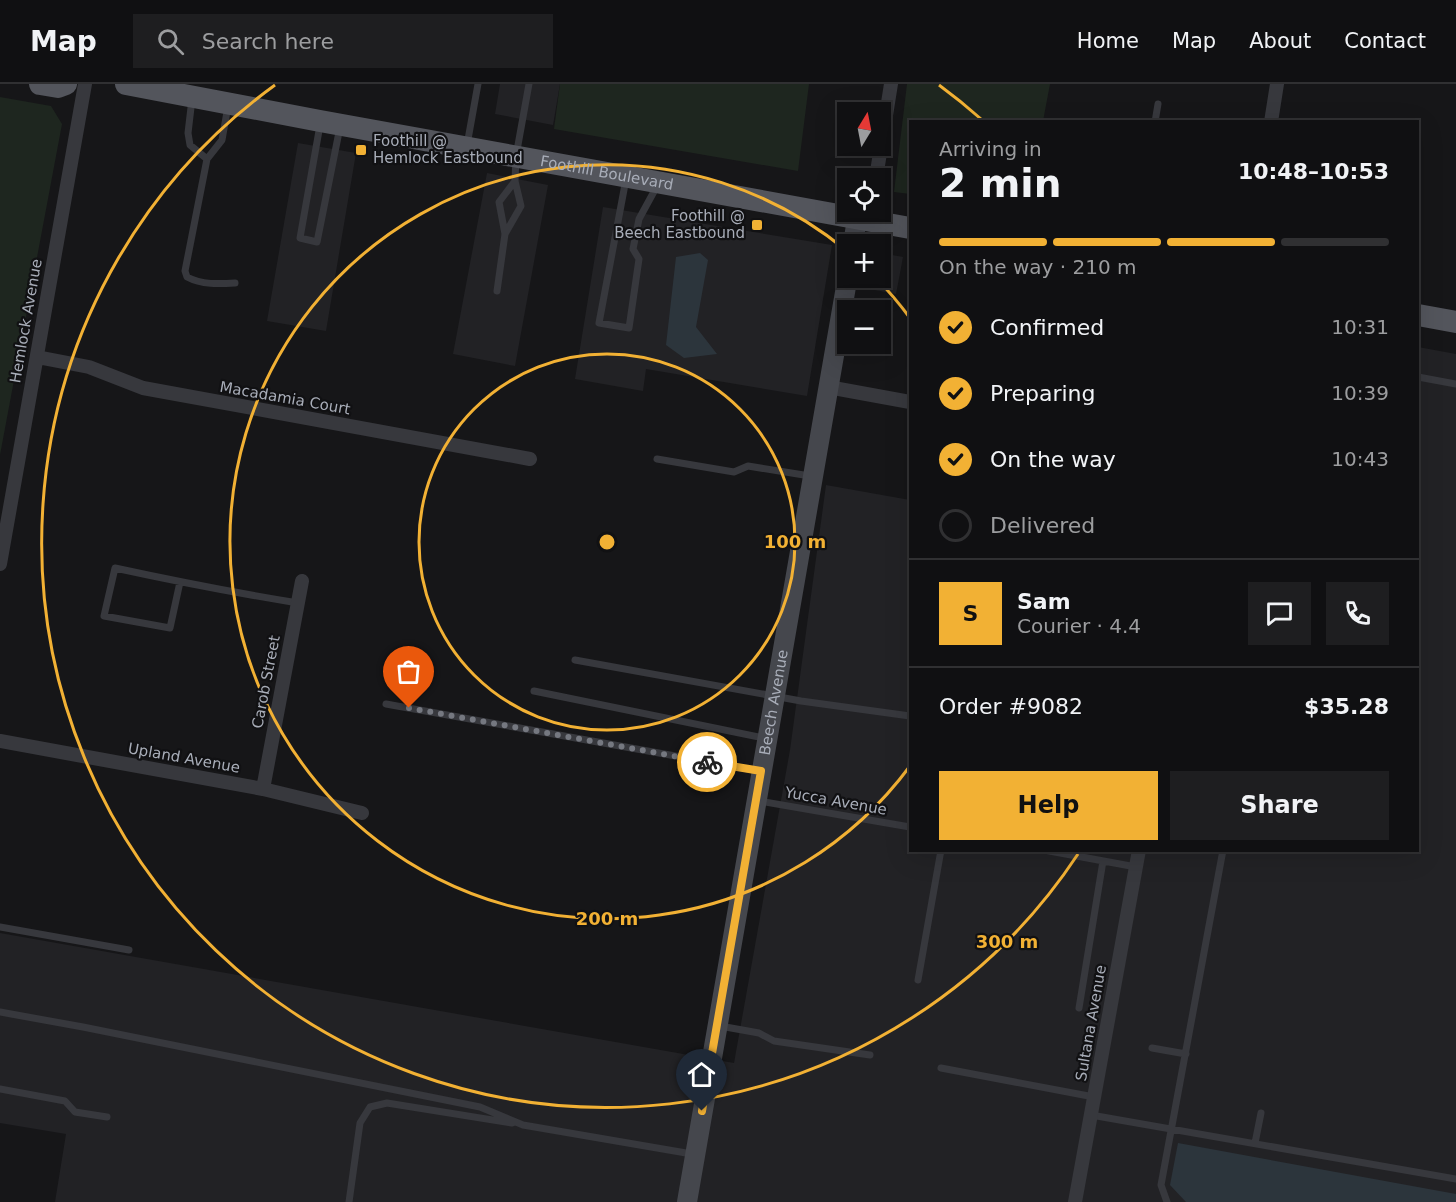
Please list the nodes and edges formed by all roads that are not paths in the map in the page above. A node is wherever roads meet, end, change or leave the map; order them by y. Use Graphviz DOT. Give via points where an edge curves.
graph roads {
  1 [pos="40,84"];
  2 [pos="66,84"];
  3 [pos="85,84"];
  4 [pos="126,84"];
  5 [pos="478,84"];
  6 [pos="529,84"];
  7 [pos="891,84"];
  8 [pos="1277,84"];
  9 [pos="152,86"];
  10 [pos="192,96"];
  11 [pos="228,103"];
  12 [pos="1158,104"];
  13 [pos="1155,120"];
  14 [pos="1271,120"];
  15 [pos="330,123"];
  16 [pos="466,147"];
  17 [pos="516,156"];
  18 [pos="207,159"];
  19 [pos="878,168"];
  20 [pos="626,177"];
  21 [pos="515,181"];
  22 [pos="659,183"];
  23 [pos="837,211"];
  24 [pos="886,222"];
  25 [pos="909,228"];
  26 [pos="505,234"];
  27 [pos="236,283"];
  28 [pos="846,288"];
  29 [pos="497,291"];
  30 [pos="1419,315"];
  31 [pos="1456,322"];
  32 [pos="37,357"];
  33 [pos="1419,377"];
  34 [pos="1456,384"];
  35 [pos="828,387"];
  36 [pos="909,402"];
  37 [pos="530,459"];
  38 [pos="657,459"];
  39 [pos="813,477"];
  40 [pos="0,564"];
  41 [pos="302,581"];
  42 [pos="180,582"];
  43 [pos="298,603"];
  44 [pos="574,660"];
  45 [pos="534,692"];
  46 [pos="774,695"];
  47 [pos="386,704"];
  48 [pos="909,716"];
  49 [pos="767,739"];
  50 [pos="0,741"];
  51 [pos="761,771"];
  52 [pos="263,789"];
  53 [pos="756,800"];
  54 [pos="362,813"];
  55 [pos="909,827"];
  56 [pos="941,852"];
  57 [pos="1055,852"];
  58 [pos="1139,852"];
  59 [pos="1223,852"];
  60 [pos="1103,861"];
  61 [pos="1136,867"];
  62 [pos="0,927"];
  63 [pos="129,950"];
  64 [pos="918,980"];
  65 [pos="1079,1008"];
  66 [pos="0,1012"];
  67 [pos="717,1025"];
  68 [pos="1152,1048"];
  69 [pos="1186,1054"];
  70 [pos="870,1055"];
  71 [pos="941,1068"];
  72 [pos="0,1089"];
  73 [pos="1094,1097"];
  74 [pos="1261,1113"];
  75 [pos="1091,1115"];
  76 [pos="107,1117"];
  77 [pos="523,1125"];
  78 [pos="1172,1128"];
  79 [pos="1255,1143"];
  80 [pos="695,1154"];
  81 [pos="1456,1179"];
  82 [pos="349,1202"];
  83 [pos="687,1202"];
  84 [pos="1075,1202"];
  85 [pos="1167,1202"];
  1 -- 2 [label="main road"];
  3 -- 32 [label="street, Hemlock Avenue"];
  4 -- 9 [label="main road, Foothill Boulevard"];
  5 -- 16 [label="lane"];
  6 -- 17 [label="lane"];
  7 -- 19 [label="street"];
  8 -- 14 [label="street"];
  9 -- 10 [label="main road, Foothill Boulevard"];
  10 -- 11 [label="main road, Foothill Boulevard"];
  10 -- 18 [label="lane" via="190,144"];
  11 -- 15 [label="main road, Foothill Boulevard"];
  11 -- 18 [label="lane" via="222,140"];
  12 -- 13 [label="lane"];
  15 -- 15 [label="lane" via="317,242 300,238"];
  15 -- 16 [label="main road, Foothill Boulevard"];
  16 -- 17 [label="main road, Foothill Boulevard"];
  17 -- 20 [label="main road, Foothill Boulevard"];
  17 -- 21 [label="lane"];
  18 -- 27 [label="lane" via="185,271 195,281"];
  20 -- 22 [label="main road, Foothill Boulevard"];
  20 -- 22 [label="lane" via="600,323 628,328 639,259 633,249 639,219"];
  21 -- 26 [label="lane" via="521,206"];
  21 -- 26 [label="lane" via="499,202"];
  22 -- 23 [label="main road, Foothill Boulevard"];
  24 -- 25 [label="main road, Foothill Boulevard"];
  26 -- 29 [label="lane"];
  28 -- 35 [label="main road, Beech Avenue"];
  30 -- 31 [label="main road"];
  32 -- 37 [label="street, Macadamia Court" via="89,367 142,388"];
  32 -- 40 [label="street, Hemlock Avenue"];
  33 -- 34 [label="lane"];
  35 -- 36 [label="street"];
  35 -- 39 [label="main road, Beech Avenue"];
  38 -- 39 [label="lane" via="734,472 748,466"];
  39 -- 46 [label="main road, Beech Avenue"];
  41 -- 43 [label="street, Carob Street"];
  42 -- 42 [label="lane" via="171,628 104,616 115,568"];
  42 -- 43 [label="lane"];
  43 -- 52 [label="street, Carob Street"];
  44 -- 46 [label="lane"];
  45 -- 49 [label="lane"];
  46 -- 48 [label="lane"];
  46 -- 49 [label="main road, Beech Avenue"];
  47 -- 51 [label="lane"];
  49 -- 51 [label="main road, Beech Avenue"];
  50 -- 52 [label="street, Upland Avenue"];
  51 -- 53 [label="main road, Beech Avenue"];
  52 -- 54 [label="street, Upland Avenue"];
  53 -- 55 [label="lane, Yucca Avenue"];
  53 -- 67 [label="main road, Beech Avenue"];
  56 -- 64 [label="lane"];
  57 -- 60 [label="lane"];
  58 -- 61 [label="street, Sultana Avenue"];
  59 -- 69 [label="lane"];
  60 -- 61 [label="lane"];
  60 -- 65 [label="lane"];
  61 -- 73 [label="street, Sultana Avenue"];
  62 -- 63 [label="lane"];
  66 -- 77 [label="lane" via="480,1107"];
  67 -- 70 [label="lane" via="759,1033 774,1041"];
  67 -- 80 [label="main road, Beech Avenue"];
  68 -- 69 [label="lane"];
  69 -- 78 [label="lane"];
  71 -- 73 [label="lane"];
  72 -- 76 [label="lane" via="65,1101 75,1112"];
  73 -- 75 [label="street, Sultana Avenue"];
  74 -- 79 [label="lane"];
  75 -- 78 [label="lane"];
  75 -- 84 [label="street, Sultana Avenue"];
  77 -- 80 [label="lane"];
  77 -- 82 [label="lane" via="387,1102 370,1107 360,1123"];
  78 -- 79 [label="lane"];
  78 -- 85 [label="lane" via="1161,1185"];
  79 -- 81 [label="lane"];
  80 -- 83 [label="main road, Beech Avenue"];
}
